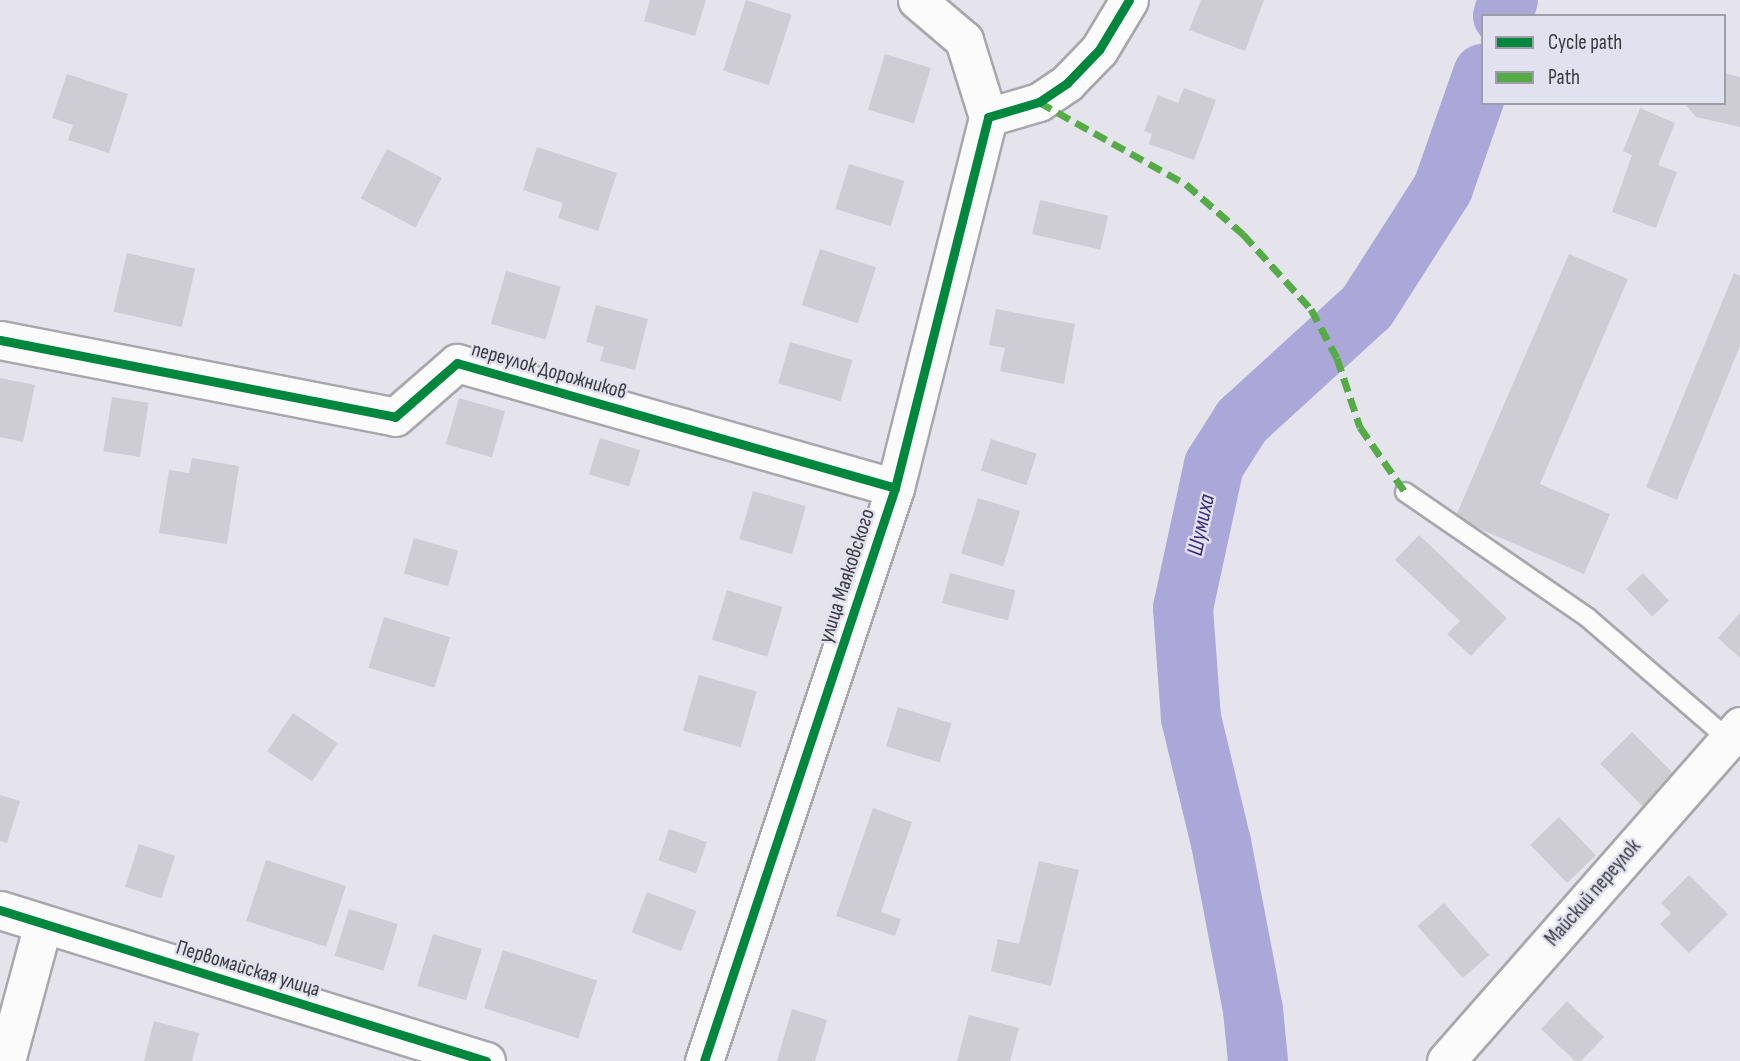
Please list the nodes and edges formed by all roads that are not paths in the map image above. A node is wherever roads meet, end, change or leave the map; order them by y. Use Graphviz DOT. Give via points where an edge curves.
graph roads {
  1 [pos="916,0"];
  2 [pos="1129,0"];
  3 [pos="988,117"];
  4 [pos="0,340"];
  5 [pos="895,488"];
  6 [pos="1405,492"];
  7 [pos="1734,732"];
  8 [pos="0,910"];
  9 [pos="43,923"];
  10 [pos="6,1061"];
  11 [pos="485,1061"];
  12 [pos="704,1061"];
  13 [pos="1446,1061"];
  1 -- 3 [label="street" via="964,40"];
  2 -- 3 [label="street" via="1099,50 1067,83 1039,102"];
  3 -- 5 [label="street, улица Маяковского"];
  4 -- 5 [label="street, переулок Дорожников" via="395,417 457,363"];
  5 -- 12 [label="street, улица Маяковского"];
  6 -- 7 [label="lane" via="1588,618"];
  7 -- 13 [label="street, Майский переулок"];
  8 -- 9 [label="street, Первомайская улица"];
  9 -- 10 [label="street"];
  9 -- 11 [label="street, Первомайская улица"];
}
